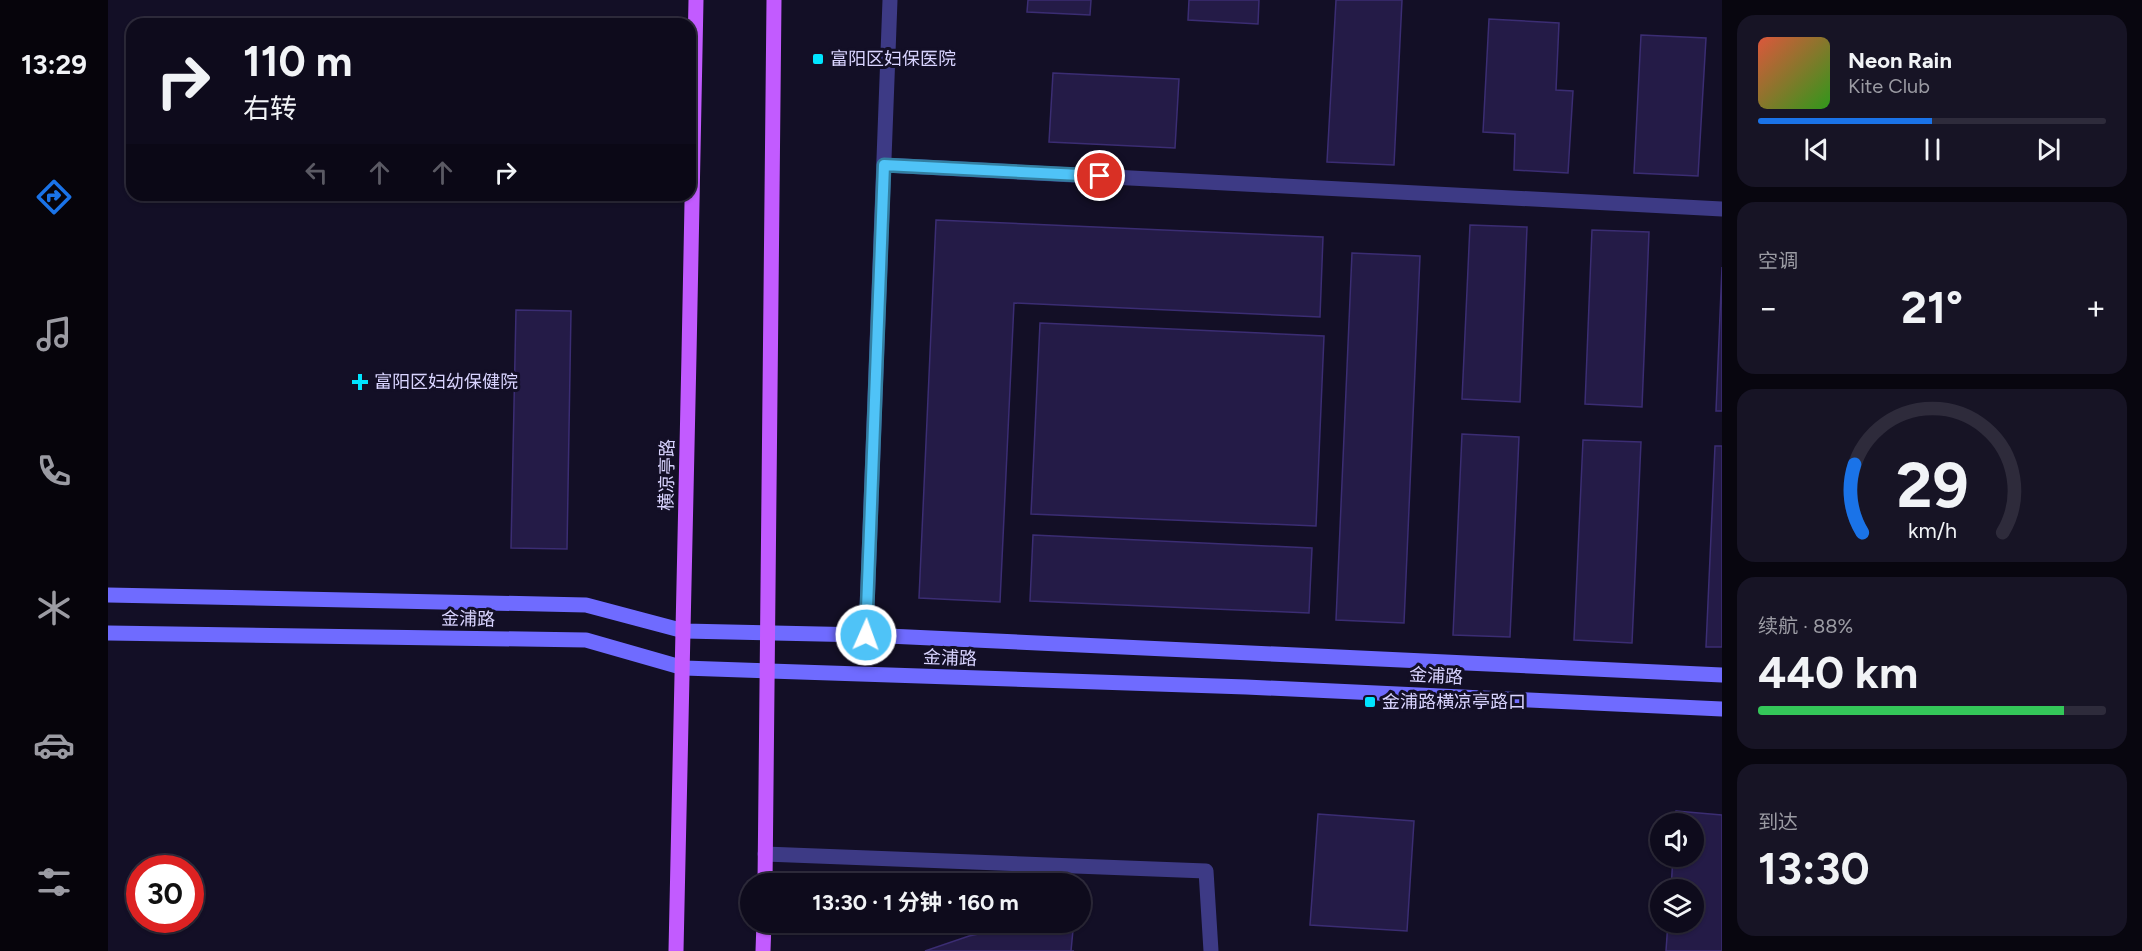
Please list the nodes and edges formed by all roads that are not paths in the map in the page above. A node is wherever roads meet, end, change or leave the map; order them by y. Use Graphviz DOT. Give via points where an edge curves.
graph roads {
  1 [pos="696,0"];
  2 [pos="774,0"];
  3 [pos="890,0"];
  4 [pos="696,18"];
  5 [pos="884,165"];
  6 [pos="691,201"];
  7 [pos="1722,209"];
  8 [pos="108,595"];
  9 [pos="684,631"];
  10 [pos="767,632"];
  11 [pos="108,633"];
  12 [pos="866,635"];
  13 [pos="684,669"];
  14 [pos="767,671"];
  15 [pos="1722,675"];
  16 [pos="1722,709"];
  17 [pos="765,854"];
  18 [pos="765,873"];
  19 [pos="764,933"];
  20 [pos="676,951"];
  21 [pos="763,951"];
  22 [pos="1211,951"];
  1 -- 4 [label="main road, 横凉亭路"];
  2 -- 10 [label="main road"];
  3 -- 5 [label="street"];
  5 -- 7 [label="street"];
  5 -- 12 [label="street"];
  6 -- 9 [label="main road, 横凉亭路"];
  8 -- 9 [label="street, 金浦路" via="586,605"];
  9 -- 10 [label="street, 金浦路"];
  9 -- 13 [label="main road, 横凉亭路"];
  10 -- 12 [label="street, 金浦路"];
  10 -- 14 [label="main road"];
  11 -- 13 [label="street, 金浦路" via="586,640"];
  12 -- 15 [label="street, 金浦路"];
  13 -- 14 [label="street, 金浦路"];
  13 -- 20 [label="main road, 横凉亭路"];
  14 -- 16 [label="street, 金浦路" via="1246,687"];
  14 -- 17 [label="main road"];
  17 -- 18 [label="main road"];
  17 -- 22 [label="street" via="1206,871"];
  19 -- 21 [label="main road"];
}
